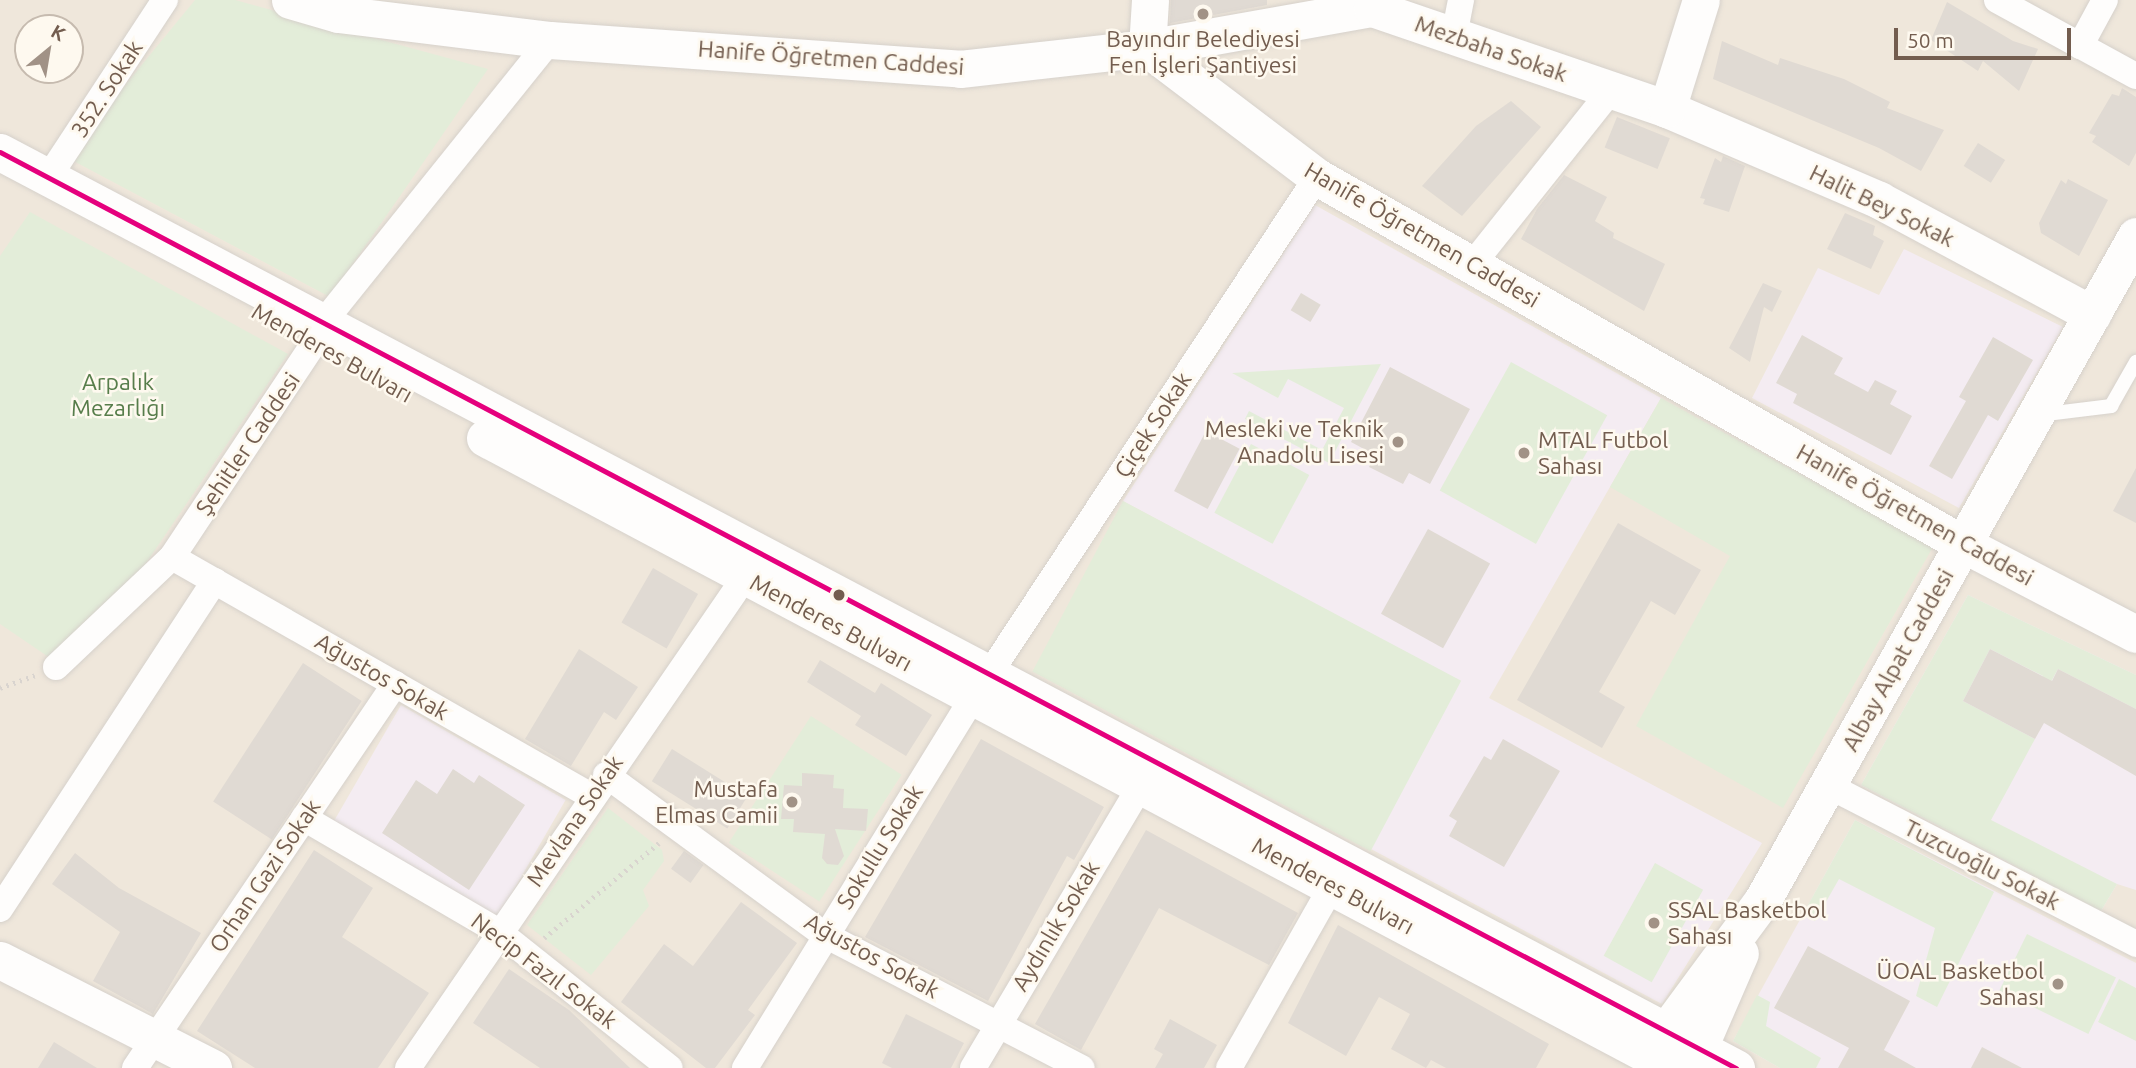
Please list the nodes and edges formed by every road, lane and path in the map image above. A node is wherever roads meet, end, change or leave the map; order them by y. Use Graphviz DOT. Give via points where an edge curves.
graph roads {
  1 [pos="165,0"];
  2 [pos="290,0"];
  3 [pos="1150,0"];
  4 [pos="1461,0"];
  5 [pos="1701,0"];
  6 [pos="1997,0"];
  7 [pos="2105,0"];
  8 [pos="1454,36"];
  9 [pos="550,40"];
  10 [pos="2080,46"];
  11 [pos="1147,48"];
  12 [pos="2136,76"];
  13 [pos="1611,90"];
  14 [pos="1667,109"];
  15 [pos="0,154"];
  16 [pos="1317,177"];
  17 [pos="48,178"];
  18 [pos="2136,236"];
  19 [pos="1472,265"];
  20 [pos="2092,314"];
  21 [pos="318,335"];
  22 [pos="2136,362"];
  23 [pos="2033,416"];
  24 [pos="1963,544"];
  25 [pos="172,557"];
  26 [pos="745,577"];
  27 [pos="215,581"];
  28 [pos="2136,634"];
  29 [pos="56,667"];
  30 [pos="395,684"];
  31 [pos="982,686"];
  32 [pos="0,688"];
  33 [pos="606,775"];
  34 [pos="1141,785"];
  35 [pos="1827,785"];
  36 [pos="591,796"];
  37 [pos="304,818"];
  38 [pos="678,827"];
  39 [pos="1332,886"];
  40 [pos="0,909"];
  41 [pos="499,932"];
  42 [pos="825,935"];
  43 [pos="2136,944"];
  44 [pos="525,953"];
  45 [pos="0,960"];
  46 [pos="998,1024"];
  47 [pos="145,1053"];
  48 [pos="1672,1057"];
  49 [pos="213,1068"];
  50 [pos="408,1068"];
  51 [pos="670,1068"];
  52 [pos="745,1068"];
  53 [pos="974,1068"];
  54 [pos="1082,1068"];
  55 [pos="1229,1068"];
  56 [pos="1736,1068"];
  1 -- 17 [label="street, 352. Sokak"];
  2 -- 9 [label="street, Hanife Öğretmen Caddesi" via="338,14"];
  3 -- 11 [label="street"];
  4 -- 8 [label="street"];
  5 -- 14 [label="street"];
  6 -- 10 [label="street"];
  7 -- 10 [label="street"];
  8 -- 11 [label="street, Mezbaha Sokak" via="1372,8"];
  8 -- 13 [label="street, Mezbaha Sokak"];
  9 -- 11 [label="street, Hanife Öğretmen Caddesi" via="960,69"];
  9 -- 21 [label="street, Şehitler Caddesi"];
  10 -- 12 [label="street"];
  11 -- 16 [label="street, Hanife Öğretmen Caddesi"];
  13 -- 14 [label="street, Mezbaha Sokak"];
  13 -- 19 [label="street"];
  14 -- 20 [label="street, Halit Bey Sokak" via="1879,200"];
  15 -- 17 [label="street, Menderes Bulvarı"];
  15 -- 21 [label="street, Menderes Bulvarı"];
  16 -- 19 [label="street, Hanife Öğretmen Caddesi"];
  16 -- 31 [label="street, Çiçek Sokak"];
  17 -- 21 [label="street, Menderes Bulvarı"];
  18 -- 20 [label="street, Albay Alpat Caddesi"];
  19 -- 24 [label="street, Hanife Öğretmen Caddesi"];
  20 -- 23 [label="street, Albay Alpat Caddesi"];
  21 -- 25 [label="street, Şehitler Caddesi"];
  21 -- 26 [label="street, Menderes Bulvarı"];
  21 -- 31 [label="street, Menderes Bulvarı"];
  22 -- 23 [label="lane" via="2111,406"];
  23 -- 24 [label="street, Albay Alpat Caddesi"];
  24 -- 28 [label="street, Hanife Öğretmen Caddesi"];
  24 -- 35 [label="street, Albay Alpat Caddesi"];
  25 -- 27 [label="street, Ağustos Sokak"];
  25 -- 29 [label="street, Şehitler Caddesi"];
  26 -- 31 [label="street, Menderes Bulvarı"];
  26 -- 33 [label="street, Mevlana Sokak"];
  27 -- 30 [label="street, Ağustos Sokak"];
  27 -- 40 [label="street"];
  29 -- 32 [label="path"];
  30 -- 36 [label="street, Ağustos Sokak"];
  30 -- 37 [label="street, Orhan Gazi Sokak"];
  31 -- 34 [label="street, Menderes Bulvarı"];
  31 -- 42 [label="street, Sokullu Sokak"];
  31 -- 48 [label="street, Menderes Bulvarı"];
  33 -- 36 [label="street, Mevlana Sokak"];
  33 -- 38 [label="street, Ağustos Sokak"];
  34 -- 39 [label="street, Menderes Bulvarı"];
  34 -- 46 [label="street, Aydınlık Sokak"];
  35 -- 43 [label="street, Tuzcuoğlu Sokak"];
  35 -- 48 [label="street, Albay Alpat Caddesi"];
  36 -- 41 [label="street, Mevlana Sokak"];
  37 -- 41 [label="street, Necip Fazıl Sokak"];
  37 -- 47 [label="street, Orhan Gazi Sokak"];
  38 -- 42 [label="street, Ağustos Sokak"];
  38 -- 44 [label="path"];
  39 -- 48 [label="street, Menderes Bulvarı"];
  39 -- 55 [label="street"];
  41 -- 44 [label="street, Necip Fazıl Sokak"];
  41 -- 50 [label="street, Mevlana Sokak"];
  42 -- 46 [label="street, Ağustos Sokak"];
  42 -- 52 [label="street, Sokullu Sokak"];
  44 -- 51 [label="street, Necip Fazıl Sokak"];
  45 -- 47 [label="street"];
  46 -- 53 [label="street, Aydınlık Sokak"];
  46 -- 54 [label="street, Ağustos Sokak"];
  47 -- 49 [label="street"];
  48 -- 56 [label="street, Menderes Bulvarı"];
}
